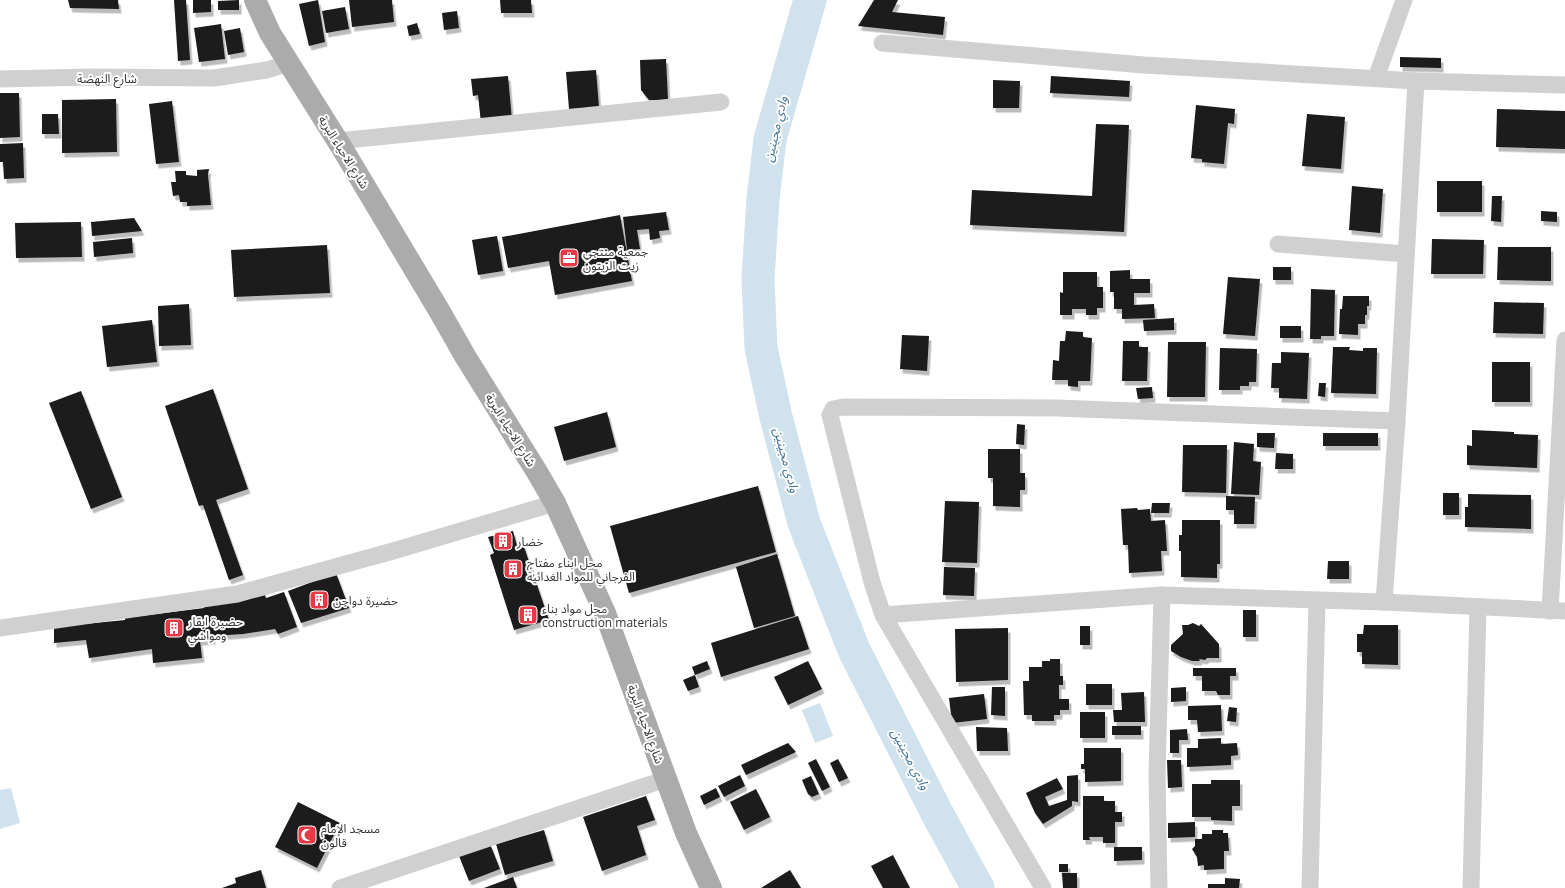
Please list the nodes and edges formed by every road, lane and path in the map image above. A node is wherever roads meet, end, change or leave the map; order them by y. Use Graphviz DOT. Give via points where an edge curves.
graph roads {
  1 [pos="255,0"];
  2 [pos="1404,0"];
  3 [pos="882,43"];
  4 [pos="289,64"];
  5 [pos="1376,78"];
  6 [pos="0,79"];
  7 [pos="1416,81"];
  8 [pos="1565,85"];
  9 [pos="721,102"];
  10 [pos="338,141"];
  11 [pos="1278,244"];
  12 [pos="1406,254"];
  13 [pos="1565,340"];
  14 [pos="1397,421"];
  15 [pos="555,502"];
  16 [pos="1162,595"];
  17 [pos="1317,600"];
  18 [pos="1384,602"];
  19 [pos="1478,607"];
  20 [pos="1558,611"];
  21 [pos="884,615"];
  22 [pos="0,628"];
  23 [pos="666,779"];
  24 [pos="340,888"];
  25 [pos="711,888"];
  26 [pos="1043,888"];
  27 [pos="1159,888"];
  28 [pos="1310,888"];
  29 [pos="1471,888"];
  1 -- 4 [label="main road, شارع الاحياء البرية" via="270,33"];
  2 -- 5 [label="street"];
  3 -- 5 [label="street" via="1144,65"];
  4 -- 6 [label="street, شارع النهضة" via="268,70 214,78"];
  4 -- 10 [label="main road, شارع الاحياء البرية"];
  5 -- 7 [label="street"];
  7 -- 8 [label="street"];
  7 -- 12 [label="street"];
  9 -- 10 [label="street"];
  10 -- 15 [label="main road, شارع الاحياء البرية"];
  11 -- 12 [label="street"];
  12 -- 14 [label="street"];
  13 -- 20 [label="street"];
  14 -- 18 [label="street"];
  14 -- 21 [label="street" via="1057,408 833,409 830,415 872,582"];
  15 -- 22 [label="street" via="393,551 237,594"];
  15 -- 23 [label="main road, شارع الاحياء البرية" via="606,613"];
  16 -- 17 [label="street"];
  16 -- 21 [label="street"];
  16 -- 27 [label="street" via="1157,773"];
  17 -- 18 [label="street"];
  17 -- 28 [label="street"];
  18 -- 19 [label="street"];
  19 -- 20 [label="street"];
  19 -- 29 [label="street"];
  21 -- 26 [label="street"];
  23 -- 24 [label="street"];
  23 -- 25 [label="main road, شارع الاحياء البرية" via="686,833"];
}
